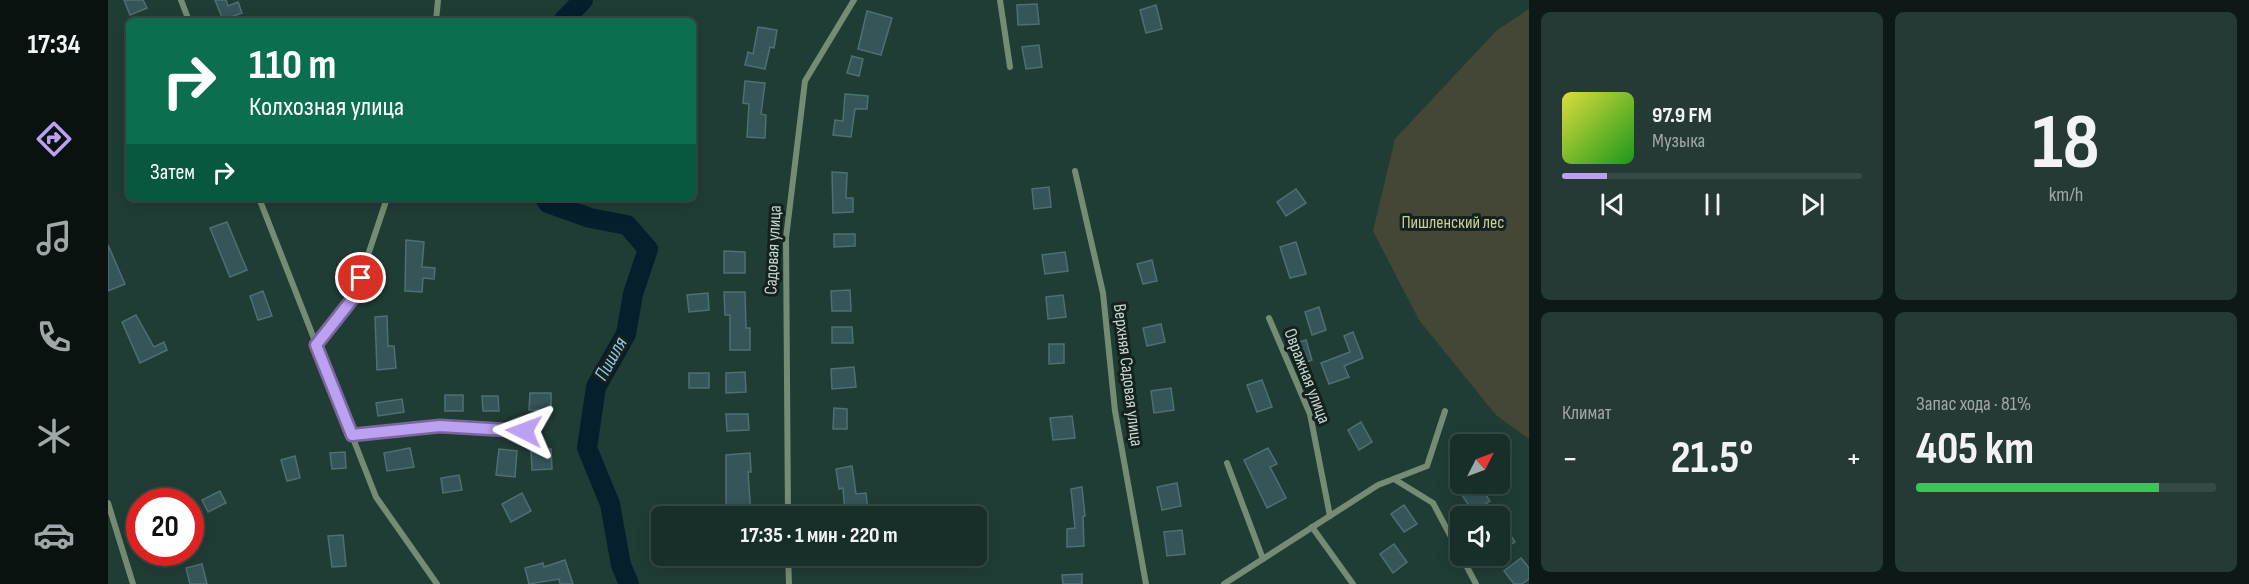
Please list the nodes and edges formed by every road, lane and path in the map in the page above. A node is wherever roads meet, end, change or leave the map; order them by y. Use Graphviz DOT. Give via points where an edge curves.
graph roads {
  1 [pos="181,0"];
  2 [pos="438,0"];
  3 [pos="854,0"];
  4 [pos="1000,0"];
  5 [pos="188,18"];
  6 [pos="436,18"];
  7 [pos="1010,67"];
  8 [pos="1075,171"];
  9 [pos="260,201"];
  10 [pos="386,201"];
  11 [pos="1269,318"];
  12 [pos="316,345"];
  13 [pos="1445,411"];
  14 [pos="524,431"];
  15 [pos="352,435"];
  16 [pos="1227,463"];
  17 [pos="1394,479"];
  18 [pos="108,503"];
  19 [pos="788,506"];
  20 [pos="1330,516"];
  21 [pos="1312,527"];
  22 [pos="1263,559"];
  23 [pos="788,566"];
  24 [pos="133,584"];
  25 [pos="437,584"];
  26 [pos="789,584"];
  27 [pos="1146,584"];
  28 [pos="1224,584"];
  29 [pos="1353,584"];
  30 [pos="1476,584"];
  1 -- 5 [label="street"];
  2 -- 6 [label="street"];
  3 -- 19 [label="street, Садовая улица" via="805,81 786,237"];
  4 -- 7 [label="street"];
  8 -- 27 [label="street, Верхняя Садовая улица" via="1102,292 1115,411"];
  9 -- 12 [label="street"];
  10 -- 12 [label="street" via="354,297"];
  11 -- 20 [label="street, Овражная улица" via="1310,414"];
  12 -- 15 [label="street"];
  13 -- 17 [label="street" via="1427,466"];
  14 -- 15 [label="lane" via="440,426"];
  15 -- 25 [label="street" via="376,497"];
  16 -- 22 [label="street"];
  17 -- 20 [label="street"];
  17 -- 30 [label="street" via="1433,503"];
  18 -- 24 [label="street"];
  20 -- 21 [label="street"];
  21 -- 22 [label="street"];
  21 -- 29 [label="street"];
  22 -- 28 [label="street"];
  23 -- 26 [label="street"];
}
